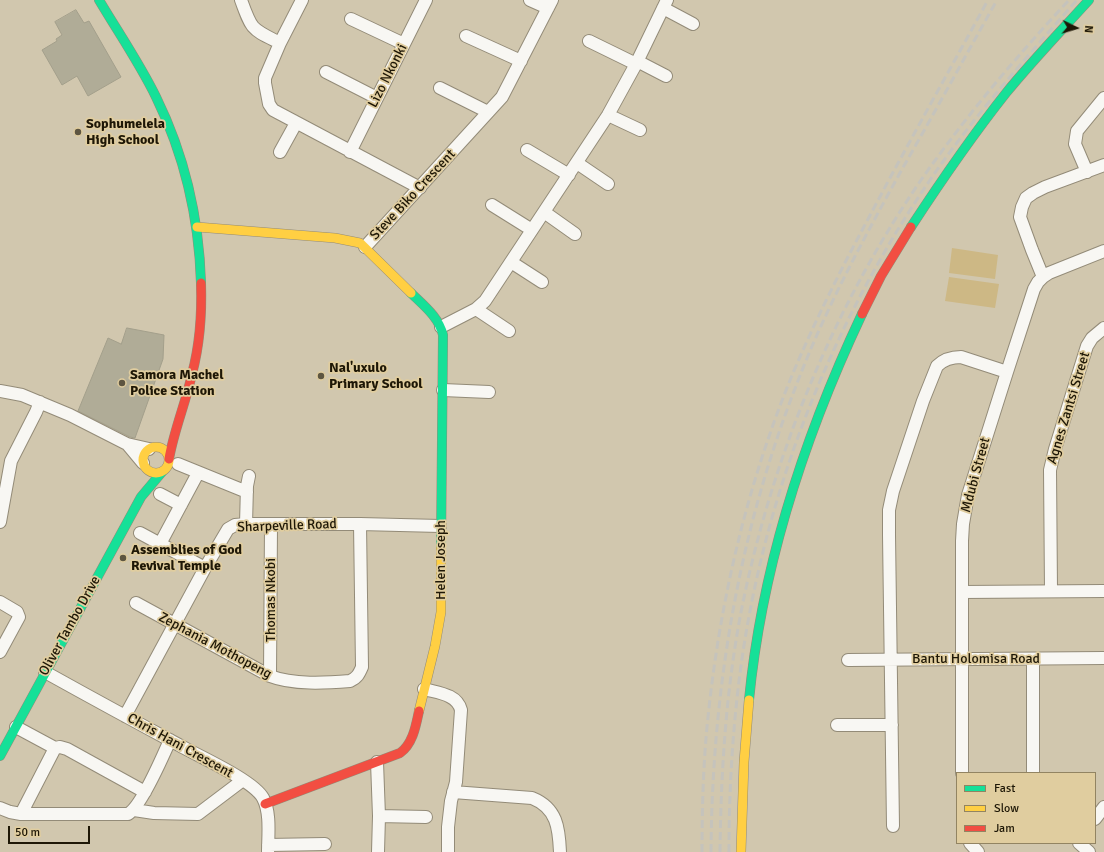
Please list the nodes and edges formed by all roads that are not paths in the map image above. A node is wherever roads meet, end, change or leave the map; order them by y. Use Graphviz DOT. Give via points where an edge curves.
graph roads {
  1 [pos="99,0"];
  2 [pos="241,0"];
  3 [pos="302,0"];
  4 [pos="426,0"];
  5 [pos="530,0"];
  6 [pos="1089,0"];
  7 [pos="662,3"];
  8 [pos="550,4"];
  9 [pos="351,19"];
  10 [pos="693,24"];
  11 [pos="466,36"];
  12 [pos="589,41"];
  13 [pos="280,43"];
  14 [pos="404,44"];
  15 [pos="521,61"];
  16 [pos="636,63"];
  17 [pos="326,72"];
  18 [pos="666,76"];
  19 [pos="440,88"];
  20 [pos="377,98"];
  21 [pos="1104,98"];
  22 [pos="488,112"];
  23 [pos="608,114"];
  24 [pos="296,123"];
  25 [pos="640,130"];
  26 [pos="527,150"];
  27 [pos="280,152"];
  28 [pos="350,152"];
  29 [pos="577,163"];
  30 [pos="1104,165"];
  31 [pos="1087,172"];
  32 [pos="569,175"];
  33 [pos="608,184"];
  34 [pos="420,188"];
  35 [pos="492,205"];
  36 [pos="544,212"];
  37 [pos="197,227"];
  38 [pos="532,230"];
  39 [pos="575,234"];
  40 [pos="365,247"];
  41 [pos="1104,251"];
  42 [pos="511,262"];
  43 [pos="1043,277"];
  44 [pos="542,282"];
  45 [pos="476,309"];
  46 [pos="441,328"];
  47 [pos="1104,328"];
  48 [pos="509,331"];
  49 [pos="1007,372"];
  50 [pos="442,390"];
  51 [pos="0,391"];
  52 [pos="489,392"];
  53 [pos="40,402"];
  54 [pos="176,426"];
  55 [pos="127,444"];
  56 [pos="151,449"];
  57 [pos="6,461"];
  58 [pos="174,461"];
  59 [pos="144,465"];
  60 [pos="162,472"];
  61 [pos="198,473"];
  62 [pos="249,476"];
  63 [pos="247,492"];
  64 [pos="160,494"];
  65 [pos="141,497"];
  66 [pos="181,505"];
  67 [pos="0,522"];
  68 [pos="246,524"];
  69 [pos="360,524"];
  70 [pos="271,525"];
  71 [pos="440,526"];
  72 [pos="140,533"];
  73 [pos="160,544"];
  74 [pos="205,568"];
  75 [pos="1051,590"];
  76 [pos="1104,590"];
  77 [pos="962,592"];
  78 [pos="0,602"];
  79 [pos="136,603"];
  80 [pos="175,625"];
  81 [pos="1,648"];
  82 [pos="1104,658"];
  83 [pos="892,659"];
  84 [pos="962,659"];
  85 [pos="1033,659"];
  86 [pos="848,660"];
  87 [pos="45,672"];
  88 [pos="270,676"];
  89 [pos="424,689"];
  90 [pos="125,716"];
  91 [pos="837,725"];
  92 [pos="892,725"];
  93 [pos="16,727"];
  94 [pos="170,740"];
  95 [pos="55,748"];
  96 [pos="0,756"];
  97 [pos="377,762"];
  98 [pos="962,772"];
  99 [pos="1033,772"];
  100 [pos="243,780"];
  101 [pos="145,792"];
  102 [pos="453,792"];
  103 [pos="265,804"];
  104 [pos="1104,807"];
  105 [pos="0,808"];
  106 [pos="134,810"];
  107 [pos="21,814"];
  108 [pos="379,816"];
  109 [pos="426,817"];
  110 [pos="1096,818"];
  111 [pos="893,826"];
  112 [pos="325,844"];
  113 [pos="971,844"];
  114 [pos="1080,844"];
  115 [pos="268,848"];
  116 [pos="378,852"];
  117 [pos="448,852"];
  118 [pos="560,852"];
  119 [pos="741,852"];
  120 [pos="978,852"];
  121 [pos="1089,852"];
  1 -- 37 [label="street" via="156,97 171,130 192,199"];
  2 -- 13 [label="street" via="253,28"];
  3 -- 13 [label="street"];
  4 -- 14 [label="street, Lizo Nkonki"];
  5 -- 8 [label="street"];
  6 -- 119 [label="street" via="1028,67 976,132 914,222 882,275 854,330 805,452 788,503 765,592 745,732"];
  7 -- 10 [label="street"];
  7 -- 16 [label="street"];
  8 -- 15 [label="street, Steve Biko Crescent"];
  9 -- 14 [label="street"];
  11 -- 15 [label="street"];
  12 -- 16 [label="street"];
  13 -- 24 [label="street" via="265,78 269,104 273,110"];
  14 -- 20 [label="street, Lizo Nkonki"];
  15 -- 22 [label="street, Steve Biko Crescent" via="502,97"];
  16 -- 18 [label="street"];
  16 -- 23 [label="street"];
  17 -- 20 [label="street"];
  19 -- 22 [label="street"];
  20 -- 28 [label="street, Lizo Nkonki"];
  21 -- 31 [label="street" via="1077,131 1075,144"];
  22 -- 34 [label="street, Steve Biko Crescent"];
  23 -- 25 [label="street"];
  23 -- 29 [label="street"];
  24 -- 27 [label="street"];
  24 -- 28 [label="street"];
  26 -- 32 [label="street"];
  28 -- 34 [label="street"];
  29 -- 32 [label="street"];
  29 -- 33 [label="street"];
  30 -- 31 [label="street"];
  31 -- 43 [label="street" via="1033,193 1026,198 1022,207 1020,217"];
  32 -- 36 [label="street"];
  34 -- 40 [label="street, Steve Biko Crescent"];
  35 -- 38 [label="street"];
  36 -- 38 [label="street"];
  36 -- 39 [label="street"];
  37 -- 40 [label="street, Steve Biko Crescent" via="335,238 356,242"];
  37 -- 54 [label="street" via="200,319 195,362"];
  38 -- 42 [label="street"];
  40 -- 46 [label="street, Helen Joseph" via="430,312"];
  41 -- 43 [label="street"];
  42 -- 44 [label="street"];
  42 -- 45 [label="street" via="485,301"];
  43 -- 49 [label="street, Mdubi Street" via="1034,289"];
  45 -- 46 [label="street"];
  45 -- 48 [label="street"];
  46 -- 50 [label="street, Helen Joseph"];
  47 -- 75 [label="street, Agnes Zantsi Street" via="1087,346 1052,459"];
  49 -- 77 [label="street, Mdubi Street" via="965,509"];
  49 -- 83 [label="street" via="954,357 941,362 934,370 890,501"];
  50 -- 52 [label="street"];
  50 -- 71 [label="street, Helen Joseph"];
  51 -- 53 [label="street"];
  53 -- 55 [label="street" via="70,414"];
  53 -- 57 [label="street"];
  54 -- 56 [label="street" via="161,443"];
  54 -- 58 [label="street"];
  55 -- 56 [label="street"];
  55 -- 59 [label="street"];
  56 -- 58 [label="street" via="164,450"];
  56 -- 59 [label="street" via="144,458"];
  57 -- 67 [label="street"];
  58 -- 60 [label="street"];
  58 -- 61 [label="street"];
  59 -- 60 [label="street" via="152,473"];
  59 -- 65 [label="street, Oliver Tambo Drive"];
  60 -- 65 [label="street, Oliver Tambo Drive"];
  61 -- 63 [label="street"];
  61 -- 66 [label="street"];
  62 -- 63 [label="street"];
  63 -- 68 [label="street"];
  64 -- 66 [label="street"];
  65 -- 87 [label="street, Oliver Tambo Drive"];
  66 -- 73 [label="street"];
  68 -- 70 [label="street, Sharpeville Road"];
  68 -- 74 [label="street, Sharpeville Road" via="228,529"];
  69 -- 70 [label="street, Sharpeville Road"];
  69 -- 71 [label="street, Sharpeville Road"];
  69 -- 88 [label="street, Zephania Mothopeng" via="362,667 359,674 355,679 344,682 289,681"];
  70 -- 88 [label="street, Thomas Nkobi"];
  71 -- 89 [label="street, Helen Joseph" via="441,612"];
  72 -- 73 [label="street"];
  73 -- 74 [label="street"];
  74 -- 80 [label="street, Sharpeville Road"];
  75 -- 76 [label="street"];
  75 -- 77 [label="street"];
  77 -- 84 [label="street, Mdubi Street"];
  78 -- 81 [label="street" via="17,612 19,616"];
  79 -- 80 [label="street, Zephania Mothopeng"];
  80 -- 88 [label="street, Zephania Mothopeng"];
  80 -- 90 [label="street, Sharpeville Road"];
  82 -- 85 [label="street, Bantu Holomisa Road"];
  83 -- 84 [label="street, Bantu Holomisa Road"];
  83 -- 86 [label="street, Bantu Holomisa Road"];
  83 -- 92 [label="street"];
  84 -- 85 [label="street, Bantu Holomisa Road"];
  84 -- 98 [label="street, Mdubi Street"];
  85 -- 99 [label="street"];
  87 -- 90 [label="street, Chris Hani Crescent"];
  87 -- 93 [label="street, Oliver Tambo Drive"];
  89 -- 97 [label="street, Helen Joseph" via="407,746 396,755"];
  89 -- 102 [label="street" via="452,697 460,704 459,755"];
  90 -- 94 [label="street, Chris Hani Crescent"];
  91 -- 92 [label="street"];
  92 -- 111 [label="street"];
  93 -- 95 [label="street"];
  93 -- 96 [label="street, Oliver Tambo Drive"];
  94 -- 100 [label="street, Chris Hani Crescent"];
  94 -- 101 [label="street"];
  95 -- 101 [label="street" via="68,749"];
  95 -- 107 [label="street"];
  97 -- 103 [label="street, Helen Joseph"];
  97 -- 108 [label="street"];
  100 -- 103 [label="street, Chris Hani Crescent" via="258,792"];
  100 -- 106 [label="street" via="198,814"];
  101 -- 106 [label="street"];
  102 -- 117 [label="street" via="448,827"];
  102 -- 118 [label="street" via="538,800 554,816 560,835"];
  103 -- 115 [label="street, Chris Hani Crescent"];
  104 -- 110 [label="street"];
  105 -- 107 [label="street"];
  106 -- 107 [label="street" via="125,815"];
  108 -- 109 [label="street"];
  108 -- 116 [label="street"];
  112 -- 115 [label="street"];
  113 -- 120 [label="street"];
  114 -- 121 [label="street"];
}
